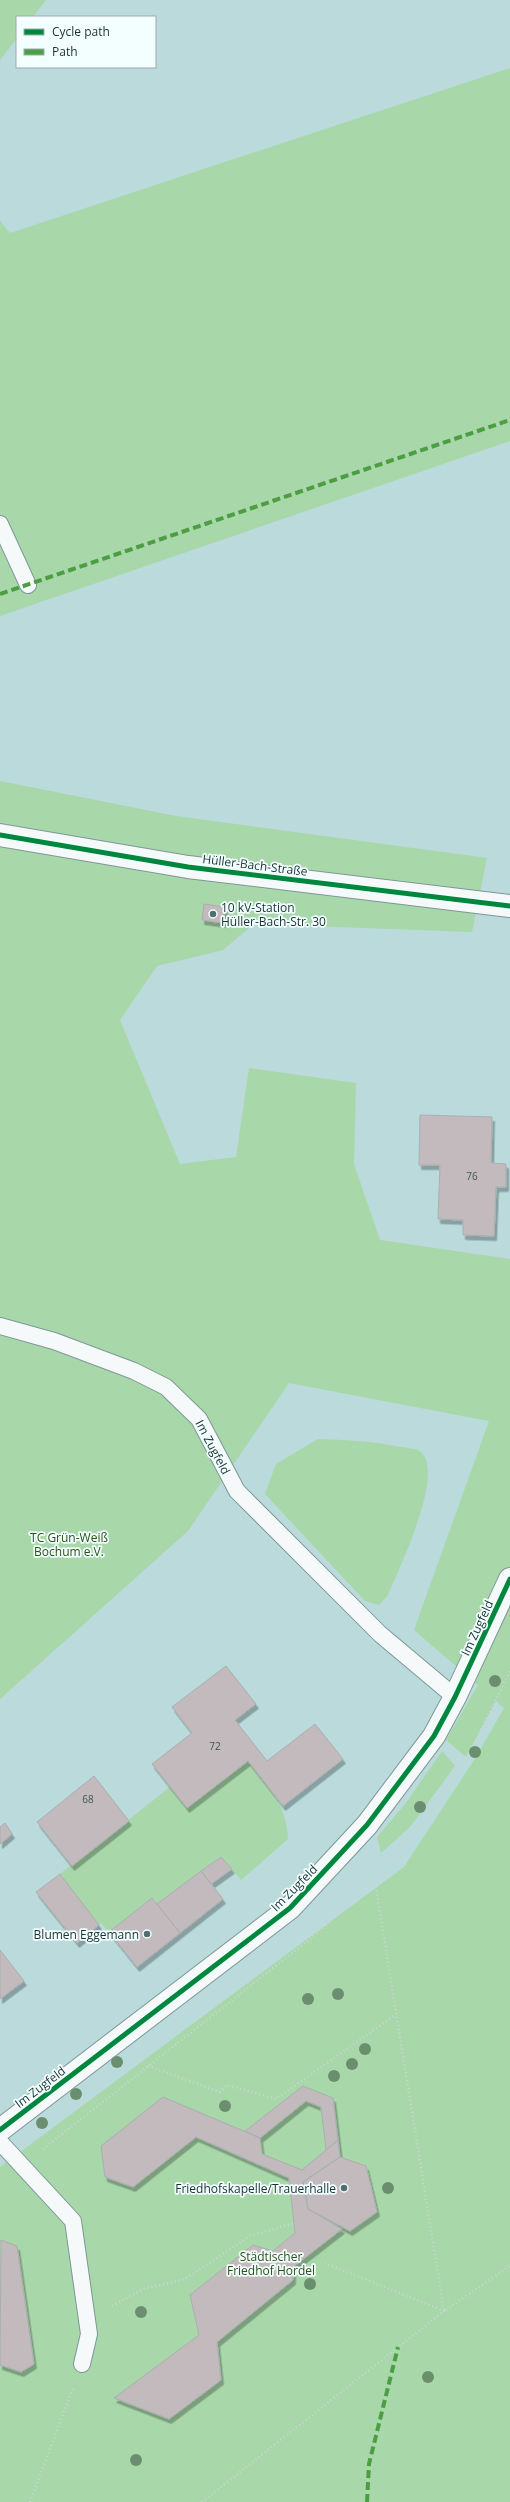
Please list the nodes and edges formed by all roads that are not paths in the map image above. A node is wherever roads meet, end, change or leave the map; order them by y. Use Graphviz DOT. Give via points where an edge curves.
graph roads {
  1 [pos="0,524"];
  2 [pos="28,585"];
  3 [pos="0,835"];
  4 [pos="510,906"];
  5 [pos="0,1326"];
  6 [pos="510,1579"];
  7 [pos="455,1698"];
  8 [pos="0,2130"];
  9 [pos="0,2142"];
  10 [pos="82,2364"];
  1 -- 2 [label="lane"];
  3 -- 4 [label="street, Hüller-Bach-Straße" via="188,867"];
  5 -- 7 [label="lane, Im Zugfeld" via="54,1341 134,1371 166,1388 199,1418 237,1491 380,1634"];
  6 -- 7 [label="street, Im Zugfeld"];
  7 -- 8 [label="street, Im Zugfeld" via="434,1736 367,1825 290,1908"];
  9 -- 10 [label="lane" via="73,2221 89,2334"];
}
